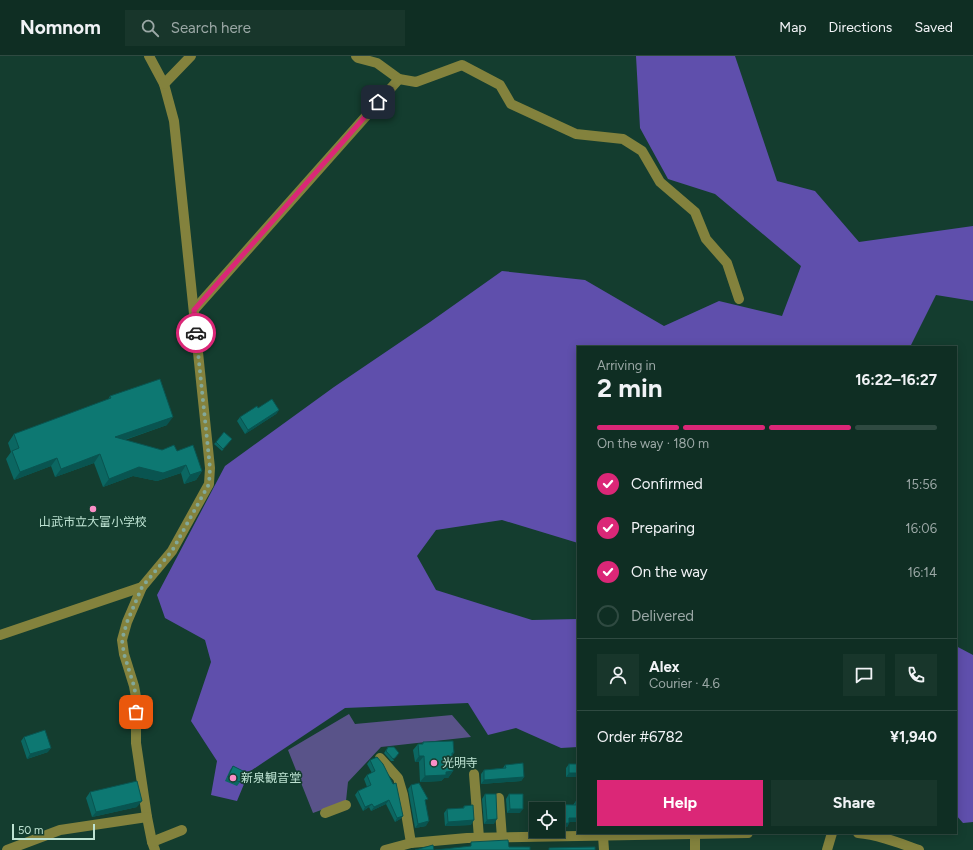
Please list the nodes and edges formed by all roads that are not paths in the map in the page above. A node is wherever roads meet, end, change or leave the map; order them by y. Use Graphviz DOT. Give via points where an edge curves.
graph roads {
  1 [pos="149,56"];
  2 [pos="192,56"];
  3 [pos="356,56"];
  4 [pos="399,80"];
  5 [pos="164,84"];
  6 [pos="739,299"];
  7 [pos="194,310"];
  8 [pos="142,587"];
  9 [pos="0,635"];
  10 [pos="380,758"];
  11 [pos="474,774"];
  12 [pos="499,798"];
  13 [pos="346,805"];
  14 [pos="325,813"];
  15 [pos="147,817"];
  16 [pos="182,830"];
  17 [pos="656,834"];
  18 [pos="683,834"];
  19 [pos="695,834"];
  20 [pos="832,834"];
  21 [pos="868,834"];
  22 [pos="606,835"];
  23 [pos="479,838"];
  24 [pos="502,838"];
  25 [pos="411,843"];
  26 [pos="153,846"];
  27 [pos="391,849"];
  28 [pos="7,850"];
  29 [pos="604,850"];
  30 [pos="696,850"];
  31 [pos="827,850"];
  32 [pos="919,850"];
  1 -- 5 [label="street"];
  2 -- 5 [label="street"];
  3 -- 4 [label="street" via="377,63"];
  4 -- 6 [label="street" via="416,82 462,65 500,85 511,104 576,134 623,139 642,151 660,182 695,212 706,239 727,262"];
  4 -- 7 [label="street"];
  5 -- 7 [label="street" via="174,121"];
  7 -- 8 [label="street" via="210,468 209,484 172,551"];
  8 -- 9 [label="street"];
  8 -- 15 [label="street" via="122,640 136,697 136,743"];
  10 -- 25 [label="street" via="398,778"];
  11 -- 23 [label="street"];
  12 -- 24 [label="street"];
  13 -- 14 [label="street"];
  15 -- 26 [label="street"];
  15 -- 28 [label="street" via="60,830"];
  16 -- 26 [label="street"];
  17 -- 18 [label="street"];
  17 -- 22 [label="street"];
  18 -- 19 [label="street"];
  19 -- 30 [label="street"];
  20 -- 31 [label="street"];
  21 -- 32 [label="street"];
  22 -- 24 [label="street"];
  22 -- 29 [label="street"];
  23 -- 24 [label="street"];
  23 -- 25 [label="street"];
  25 -- 27 [label="street"];
}
